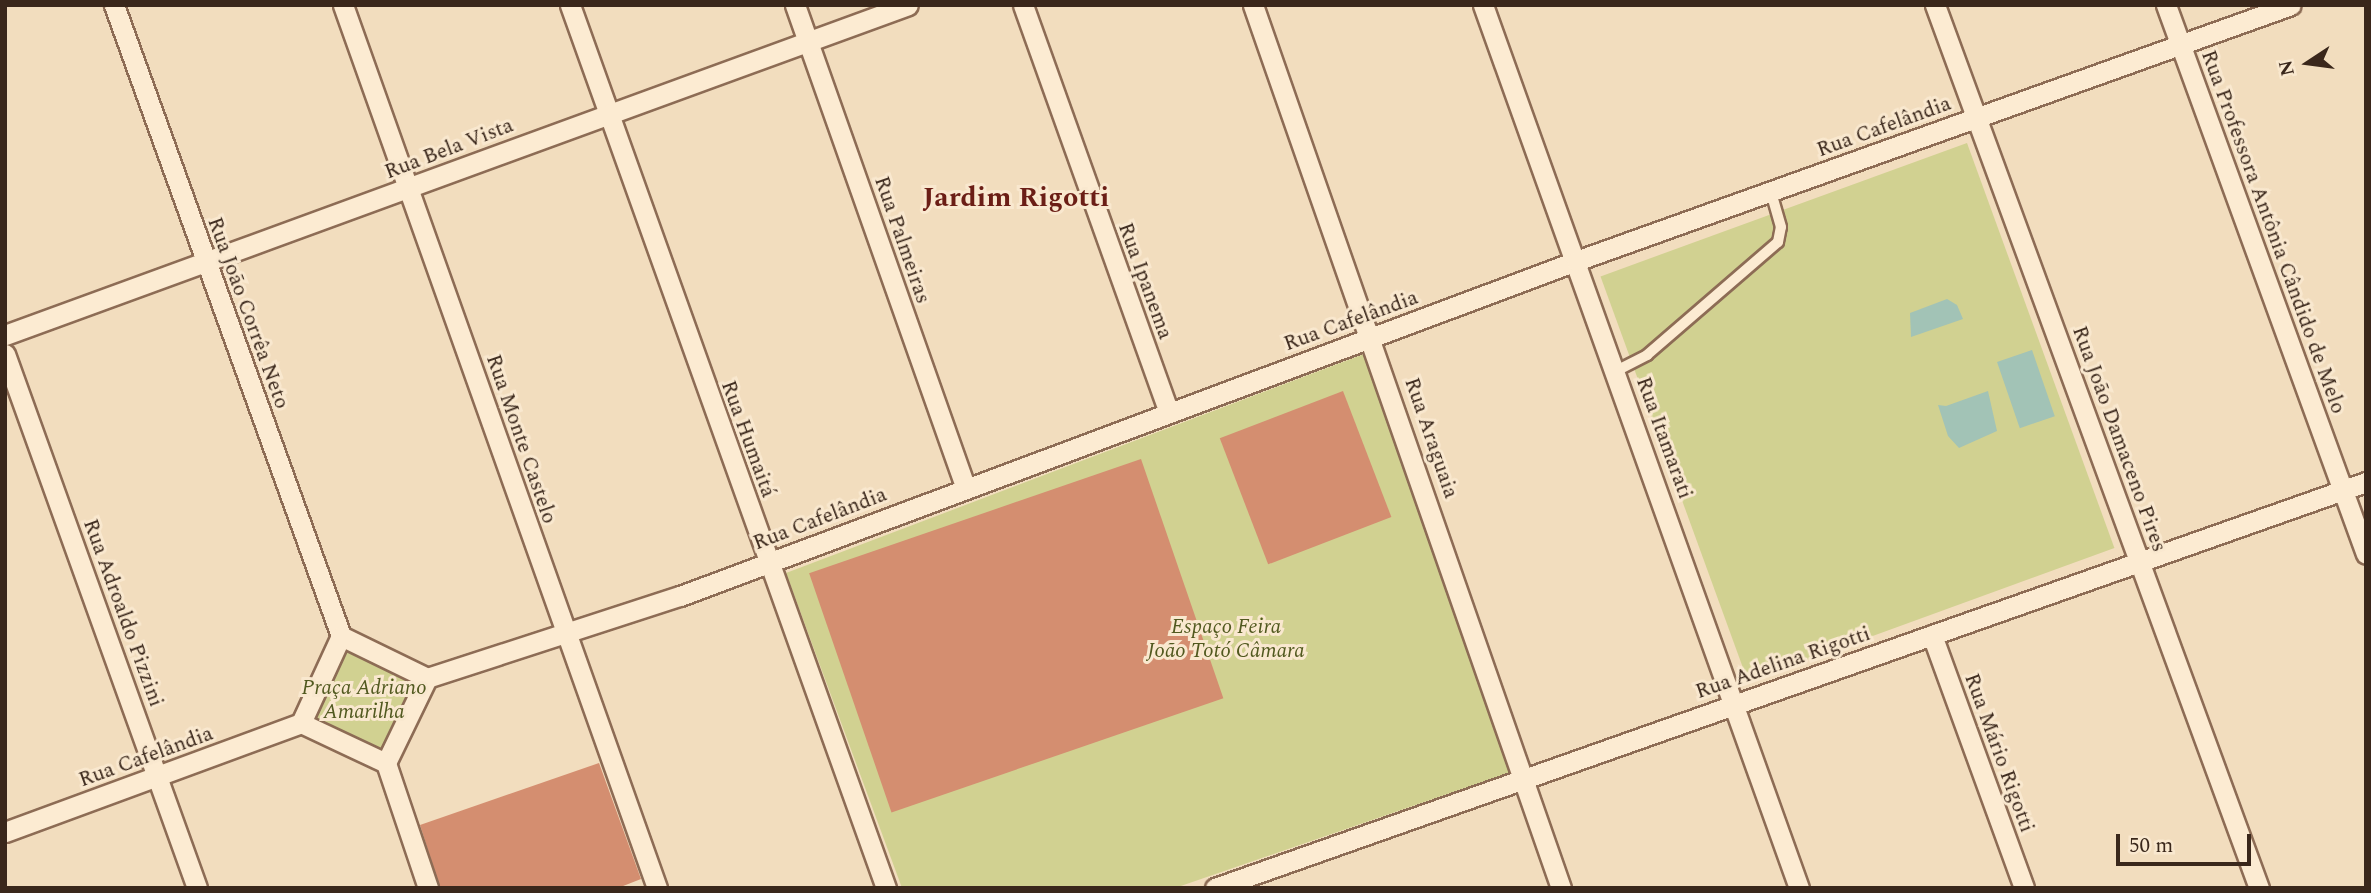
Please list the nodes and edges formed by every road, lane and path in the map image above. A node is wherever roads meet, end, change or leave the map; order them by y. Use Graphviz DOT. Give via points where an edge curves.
graph roads {
  1 [pos="114,5"];
  2 [pos="343,5"];
  3 [pos="570,5"];
  4 [pos="795,5"];
  5 [pos="908,5"];
  6 [pos="1023,5"];
  7 [pos="1253,5"];
  8 [pos="1482,5"];
  9 [pos="1935,5"];
  10 [pos="2166,5"];
  11 [pos="2291,5"];
  12 [pos="807,41"];
  13 [pos="2180,45"];
  14 [pos="609,113"];
  15 [pos="1976,118"];
  16 [pos="409,188"];
  17 [pos="1771,192"];
  18 [pos="1576,261"];
  19 [pos="206,265"];
  20 [pos="5,335"];
  21 [pos="1371,338"];
  22 [pos="5,354"];
  23 [pos="1616,371"];
  24 [pos="1169,413"];
  25 [pos="2366,482"];
  26 [pos="966,489"];
  27 [pos="2343,490"];
  28 [pos="2366,554"];
  29 [pos="2140,561"];
  30 [pos="768,563"];
  31 [pos="566,635"];
  32 [pos="1932,635"];
  33 [pos="341,636"];
  34 [pos="426,678"];
  35 [pos="1735,704"];
  36 [pos="301,723"];
  37 [pos="386,763"];
  38 [pos="158,778"];
  39 [pos="1525,778"];
  40 [pos="5,832"];
  41 [pos="197,888"];
  42 [pos="428,888"];
  43 [pos="657,888"];
  44 [pos="886,888"];
  45 [pos="1215,888"];
  46 [pos="1561,888"];
  47 [pos="1799,888"];
  48 [pos="2024,888"];
  49 [pos="2259,888"];
  1 -- 19 [label="street, Rua João Corrêa Neto"];
  2 -- 16 [label="street, Rua Monte Castelo"];
  3 -- 14 [label="street, Rua Humaitá"];
  4 -- 12 [label="street, Rua Palmeiras"];
  5 -- 12 [label="street, Rua Bela Vista"];
  6 -- 24 [label="street, Rua Ipanema"];
  7 -- 21 [label="street, Rua Araguaia"];
  8 -- 18 [label="street, Rua Itamarati"];
  9 -- 15 [label="street, Rua João Damaceno Pires"];
  10 -- 13 [label="street, Rua Professora Antônia Cândido de Melo"];
  11 -- 13 [label="street, Rua Cafelândia"];
  12 -- 14 [label="street, Rua Bela Vista"];
  12 -- 26 [label="street, Rua Palmeiras"];
  13 -- 15 [label="street, Rua Cafelândia"];
  13 -- 27 [label="street, Rua Professora Antônia Cândido de Melo"];
  14 -- 16 [label="street, Rua Bela Vista"];
  14 -- 30 [label="street, Rua Humaitá"];
  15 -- 17 [label="street, Rua Cafelândia"];
  15 -- 29 [label="street, Rua João Damaceno Pires"];
  16 -- 19 [label="street, Rua Bela Vista"];
  16 -- 31 [label="street, Rua Monte Castelo"];
  17 -- 18 [label="street, Rua Cafelândia"];
  17 -- 23 [label="lane" via="1782,227 1778,242 1647,355"];
  18 -- 21 [label="street, Rua Cafelândia"];
  18 -- 23 [label="street, Rua Itamarati"];
  19 -- 20 [label="street, Rua Bela Vista"];
  19 -- 33 [label="street, Rua João Corrêa Neto"];
  21 -- 24 [label="street, Rua Cafelândia"];
  21 -- 39 [label="street, Rua Araguaia"];
  22 -- 38 [label="street, Rua Adroaldo Pizzini"];
  23 -- 35 [label="street, Rua Itamarati"];
  24 -- 26 [label="street, Rua Cafelândia"];
  25 -- 27 [label="street, Rua Adelina Rigotti"];
  26 -- 30 [label="street, Rua Cafelândia"];
  27 -- 28 [label="street, Rua Professora Antônia Cândido de Melo"];
  27 -- 29 [label="street, Rua Adelina Rigotti"];
  29 -- 32 [label="street, Rua Adelina Rigotti"];
  29 -- 49 [label="street, Rua João Damaceno Pires"];
  30 -- 31 [label="street, Rua Cafelândia"];
  30 -- 44 [label="street, Rua Humaitá"];
  31 -- 34 [label="street, Rua Cafelândia"];
  31 -- 43 [label="street, Rua Monte Castelo"];
  32 -- 35 [label="street, Rua Adelina Rigotti"];
  32 -- 48 [label="street, Rua Mário Rigotti"];
  33 -- 34 [label="street"];
  33 -- 36 [label="street"];
  34 -- 37 [label="street"];
  35 -- 39 [label="street, Rua Adelina Rigotti"];
  35 -- 47 [label="street, Rua Itamarati"];
  36 -- 37 [label="street"];
  36 -- 38 [label="street, Rua Cafelândia"];
  37 -- 42 [label="street"];
  38 -- 40 [label="street, Rua Cafelândia"];
  38 -- 41 [label="street, Rua Adroaldo Pizzini"];
  39 -- 45 [label="street, Rua Adelina Rigotti"];
  39 -- 46 [label="street, Rua Araguaia"];
}
